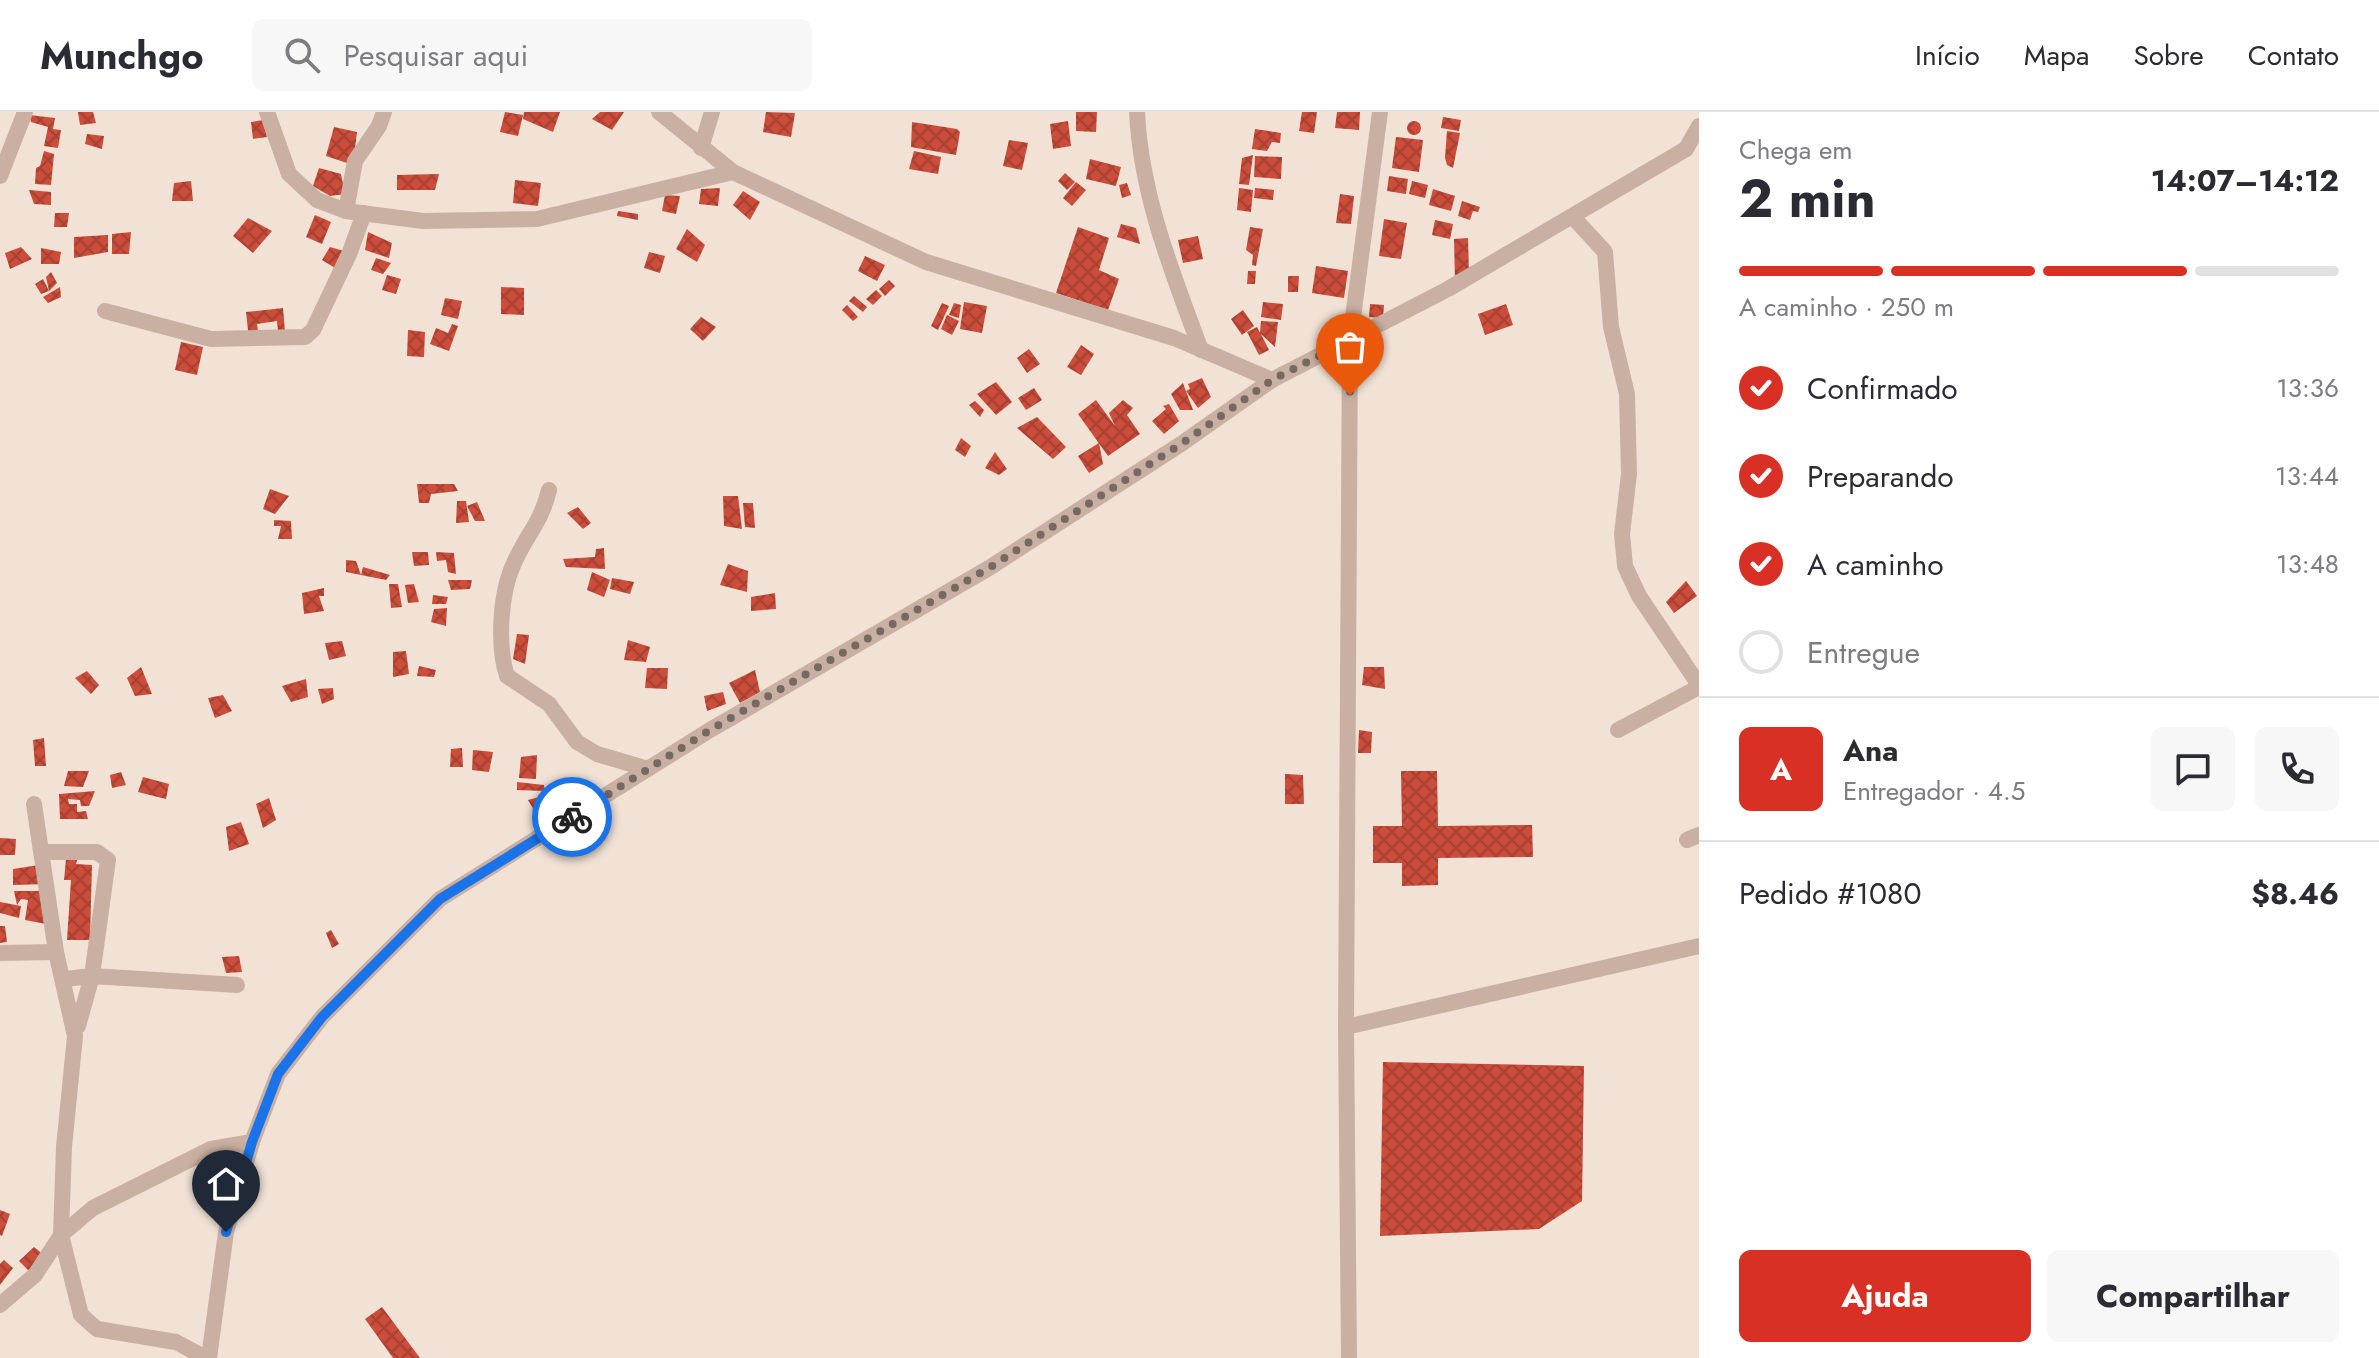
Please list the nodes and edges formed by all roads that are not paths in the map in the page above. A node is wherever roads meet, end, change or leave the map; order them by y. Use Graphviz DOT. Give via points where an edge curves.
graph roads {
  1 [pos="25,112"];
  2 [pos="267,112"];
  3 [pos="384,112"];
  4 [pos="659,112"];
  5 [pos="712,112"];
  6 [pos="1137,112"];
  7 [pos="1380,112"];
  8 [pos="1699,126"];
  9 [pos="701,148"];
  10 [pos="733,172"];
  11 [pos="0,176"];
  12 [pos="346,211"];
  13 [pos="364,213"];
  14 [pos="1573,217"];
  15 [pos="105,311"];
  16 [pos="1350,340"];
  17 [pos="1201,350"];
  18 [pos="1272,380"];
  19 [pos="549,490"];
  20 [pos="1699,686"];
  21 [pos="1618,730"];
  22 [pos="648,769"];
  23 [pos="34,804"];
  24 [pos="43,852"];
  25 [pos="1699,946"];
  26 [pos="56,952"];
  27 [pos="0,953"];
  28 [pos="92,976"];
  29 [pos="65,979"];
  30 [pos="237,985"];
  31 [pos="1346,1027"];
  32 [pos="75,1036"];
  33 [pos="252,1142"];
  34 [pos="61,1235"];
  35 [pos="0,1305"];
  36 [pos="208,1358"];
  37 [pos="1349,1358"];
  1 -- 11 [label="street"];
  2 -- 12 [label="street" via="289,174 317,200"];
  3 -- 12 [label="street" via="355,161"];
  4 -- 9 [label="street"];
  5 -- 9 [label="street"];
  6 -- 17 [label="street" via="1158,235"];
  7 -- 16 [label="street"];
  8 -- 14 [label="street" via="1686,149"];
  9 -- 10 [label="street"];
  10 -- 13 [label="street" via="537,219 423,221"];
  10 -- 17 [label="street" via="926,262"];
  12 -- 13 [label="street"];
  13 -- 15 [label="street" via="313,330 305,337 211,339"];
  14 -- 16 [label="street"];
  14 -- 20 [label="street" via="1605,252 1611,327 1627,394 1625,566"];
  16 -- 18 [label="street"];
  16 -- 31 [label="street"];
  17 -- 18 [label="street"];
  18 -- 22 [label="street" via="989,568"];
  19 -- 22 [label="street" via="543,516 507,582 507,676 549,704 577,742 597,754"];
  20 -- 21 [label="street"];
  22 -- 33 [label="street" via="440,899 322,1017 278,1074"];
  23 -- 24 [label="street"];
  24 -- 26 [label="street"];
  24 -- 28 [label="street" via="97,852 108,860"];
  25 -- 31 [label="street"];
  26 -- 27 [label="street"];
  26 -- 29 [label="street"];
  28 -- 29 [label="street"];
  28 -- 30 [label="street"];
  28 -- 32 [label="street"];
  29 -- 32 [label="street"];
  31 -- 37 [label="street"];
  32 -- 34 [label="street"];
  33 -- 34 [label="street" via="211,1149 93,1208"];
  33 -- 36 [label="street" via="226,1232"];
  34 -- 35 [label="street" via="35,1275"];
  34 -- 36 [label="street" via="81,1315 97,1329 176,1342"];
}
